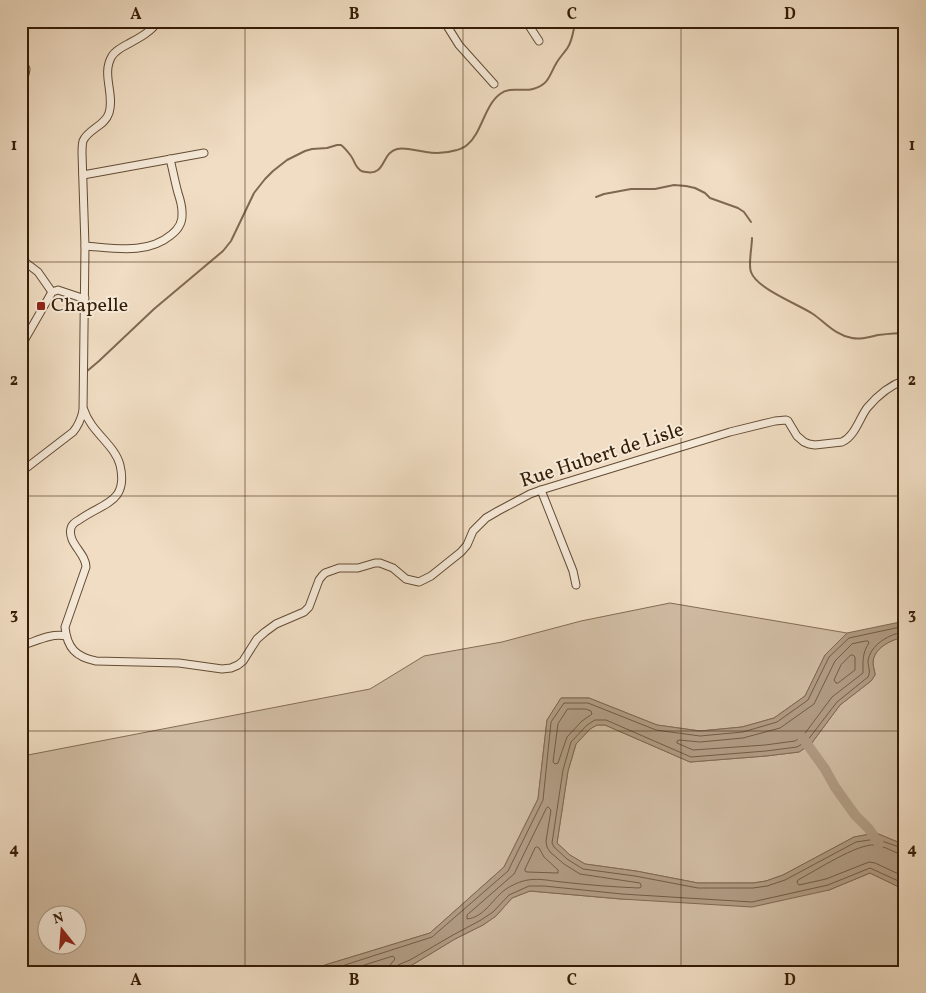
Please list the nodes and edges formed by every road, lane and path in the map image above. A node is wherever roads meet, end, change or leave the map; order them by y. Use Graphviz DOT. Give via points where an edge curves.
graph roads {
  1 [pos="158,21"];
  2 [pos="444,21"];
  3 [pos="526,21"];
  4 [pos="539,41"];
  5 [pos="21,58"];
  6 [pos="494,84"];
  7 [pos="21,85"];
  8 [pos="204,153"];
  9 [pos="170,159"];
  10 [pos="83,175"];
  11 [pos="85,246"];
  12 [pos="21,259"];
  13 [pos="52,292"];
  14 [pos="85,298"];
  15 [pos="21,346"];
  16 [pos="905,380"];
  17 [pos="83,411"];
  18 [pos="21,472"];
  19 [pos="541,490"];
  20 [pos="576,586"];
  21 [pos="66,636"];
  22 [pos="21,646"];
  1 -- 10 [label="street" via="149,31 112,56 107,71 109,114 83,141"];
  2 -- 6 [label="street" via="459,45"];
  3 -- 4 [label="street"];
  5 -- 7 [label="street" via="26,69"];
  8 -- 9 [label="street"];
  9 -- 10 [label="street"];
  9 -- 11 [label="street" via="182,210 178,229 160,243 146,248"];
  10 -- 11 [label="street"];
  11 -- 14 [label="street"];
  12 -- 13 [label="street" via="38,272"];
  13 -- 14 [label="street" via="58,290"];
  13 -- 15 [label="street"];
  14 -- 17 [label="street"];
  16 -- 19 [label="street, Rue Hubert de Lisle" via="880,395 867,408 852,434 842,442 809,444 797,436 788,421 776,420"];
  17 -- 18 [label="street" via="73,432"];
  17 -- 21 [label="street" via="118,458 122,478 110,503 82,517 71,529 73,542 86,567 65,627"];
  19 -- 20 [label="street"];
  19 -- 21 [label="street, Rue Hubert de Lisle" via="486,518 461,552 419,582 406,580 393,568 380,563 325,573 309,607 265,632 244,661 231,668 96,661 72,650"];
  21 -- 22 [label="street" via="48,636"];
}
